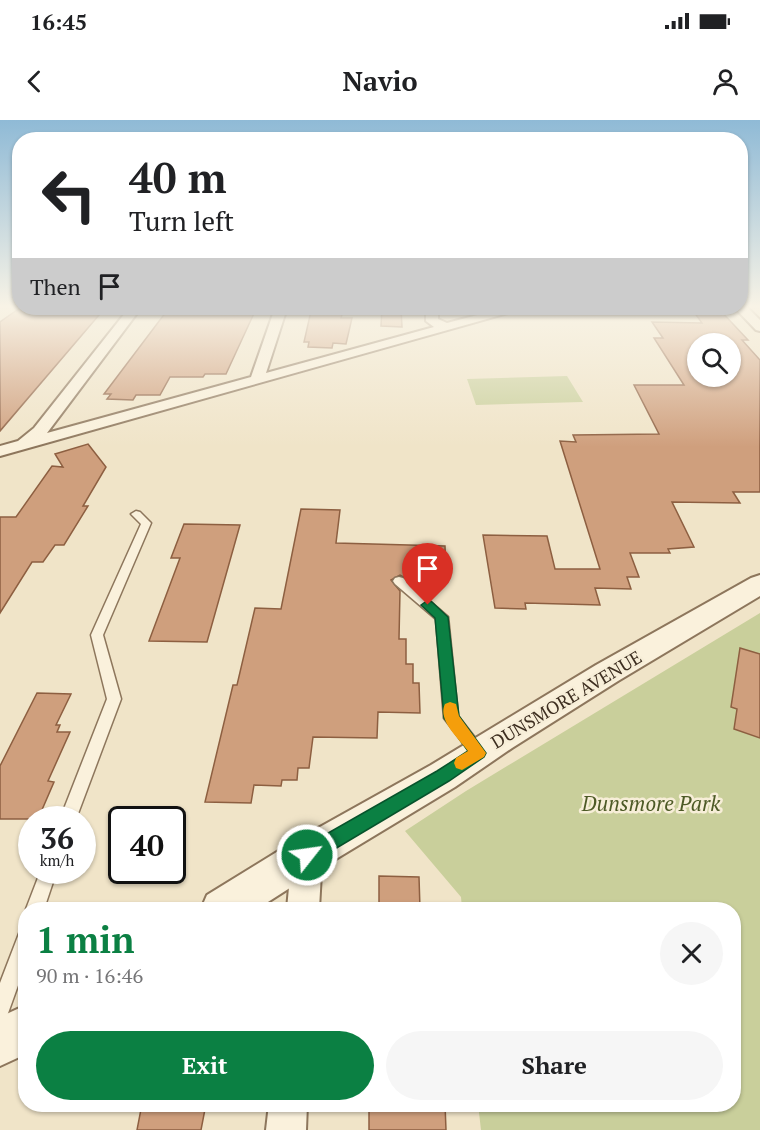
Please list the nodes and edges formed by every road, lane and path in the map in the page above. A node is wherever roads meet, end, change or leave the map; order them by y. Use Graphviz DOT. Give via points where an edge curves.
graph roads {
  1 [pos="100,353"];
  2 [pos="266,353"];
  3 [pos="352,353"];
  4 [pos="257,380"];
  5 [pos="8,449"];
  6 [pos="0,459"];
  7 [pos="135,514"];
  8 [pos="399,582"];
  9 [pos="760,584"];
  10 [pos="478,753"];
  11 [pos="73,806"];
  12 [pos="307,855"];
  13 [pos="44,884"];
  14 [pos="38,902"];
  15 [pos="232,902"];
  16 [pos="304,902"];
  17 [pos="18,959"];
  18 [pos="0,1009"];
  19 [pos="18,1033"];
  20 [pos="0,1043"];
  21 [pos="287,1112"];
  22 [pos="286,1130"];
  1 -- 5 [label="street" via="40,431"];
  2 -- 4 [label="street"];
  3 -- 4 [label="street"];
  4 -- 5 [label="street"];
  5 -- 6 [label="street"];
  7 -- 11 [label="lane" via="146,523 97,634 114,699"];
  8 -- 10 [label="lane" via="442,617 451,718"];
  9 -- 10 [label="street, DUNSMORE AVENUE"];
  10 -- 12 [label="street, DUNSMORE AVENUE"];
  12 -- 15 [label="street, DUNSMORE AVENUE"];
  12 -- 16 [label="street"];
  13 -- 14 [label="lane"];
  17 -- 18 [label="lane"];
  19 -- 20 [label="street"];
  21 -- 22 [label="street"];
}
